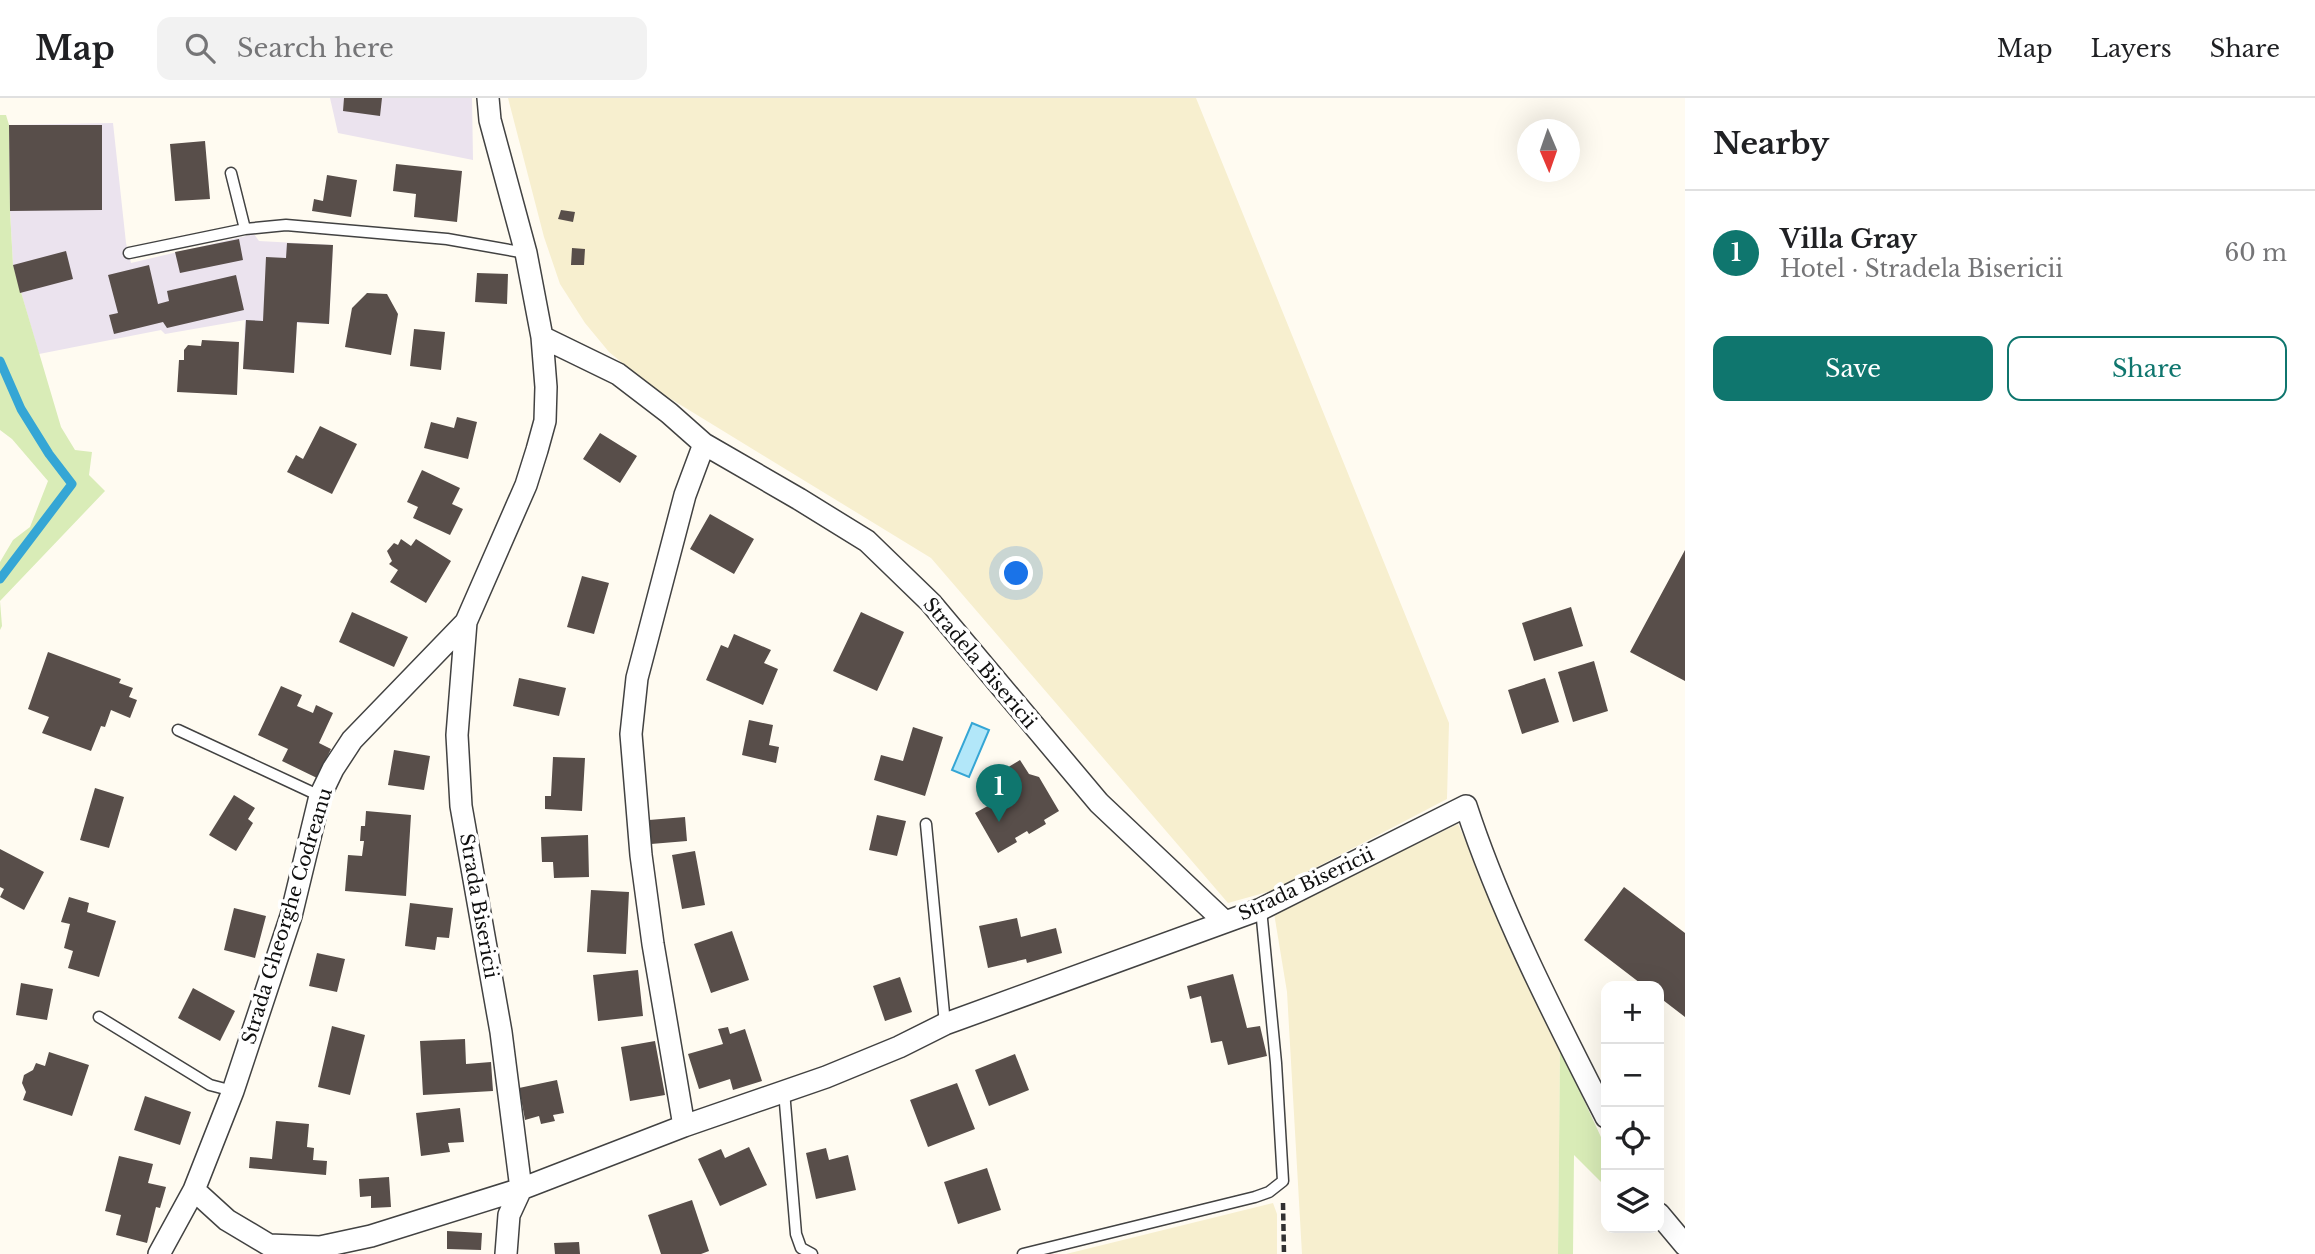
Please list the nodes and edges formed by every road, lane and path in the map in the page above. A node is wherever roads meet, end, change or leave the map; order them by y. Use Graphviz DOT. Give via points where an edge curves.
graph roads {
  1 [pos="488,98"];
  2 [pos="231,173"];
  3 [pos="245,229"];
  4 [pos="129,253"];
  5 [pos="526,253"];
  6 [pos="542,337"];
  7 [pos="704,444"];
  8 [pos="466,622"];
  9 [pos="178,730"];
  10 [pos="320,796"];
  11 [pos="926,824"];
  12 [pos="1261,909"];
  13 [pos="1224,921"];
  14 [pos="99,1017"];
  15 [pos="945,1024"];
  16 [pos="233,1091"];
  17 [pos="784,1091"];
  18 [pos="1601,1107"];
  19 [pos="684,1126"];
  20 [pos="1283,1181"];
  21 [pos="521,1189"];
  22 [pos="194,1190"];
  23 [pos="1664,1220"];
  24 [pos="1685,1245"];
  25 [pos="268,1250"];
  26 [pos="159,1254"];
  27 [pos="506,1254"];
  28 [pos="812,1254"];
  29 [pos="1023,1254"];
  30 [pos="1284,1254"];
  1 -- 5 [label="street, Strada Gheorghe Codreanu"];
  2 -- 3 [label="lane"];
  3 -- 4 [label="lane"];
  3 -- 5 [label="lane" via="286,225 447,239"];
  5 -- 6 [label="street, Strada Gheorghe Codreanu"];
  6 -- 7 [label="street, Stradela Bisericii" via="618,374"];
  6 -- 8 [label="street, Strada Gheorghe Codreanu" via="545,421 526,485"];
  7 -- 13 [label="street, Stradela Bisericii" via="867,541 931,603 1099,803"];
  7 -- 19 [label="street" via="685,495 637,678 631,734 651,931"];
  8 -- 10 [label="street, Strada Gheorghe Codreanu" via="352,740"];
  8 -- 21 [label="street, Strada Bisericii" via="457,722 459,785"];
  9 -- 10 [label="lane"];
  10 -- 16 [label="street, Strada Gheorghe Codreanu" via="291,916"];
  11 -- 15 [label="lane"];
  12 -- 13 [label="street, Strada Bisericii"];
  12 -- 18 [label="street, Strada Bisericii" via="1466,806 1492,876"];
  12 -- 20 [label="lane"];
  13 -- 15 [label="street, Strada Bisericii"];
  14 -- 16 [label="lane" via="210,1085"];
  15 -- 17 [label="street, Strada Bisericii" via="899,1047"];
  16 -- 22 [label="street, Strada Gheorghe Codreanu"];
  17 -- 19 [label="street, Strada Bisericii"];
  17 -- 28 [label="lane" via="796,1234 801,1248"];
  19 -- 21 [label="street, Strada Bisericii"];
  20 -- 29 [label="lane" via="1255,1197"];
  20 -- 30 [label="path"];
  21 -- 25 [label="street" via="371,1236 320,1247"];
  21 -- 27 [label="street, Strada Bisericii" via="509,1215"];
  22 -- 25 [label="street"];
  22 -- 26 [label="street, Strada Gheorghe Codreanu"];
  23 -- 24 [label="street"];
}
